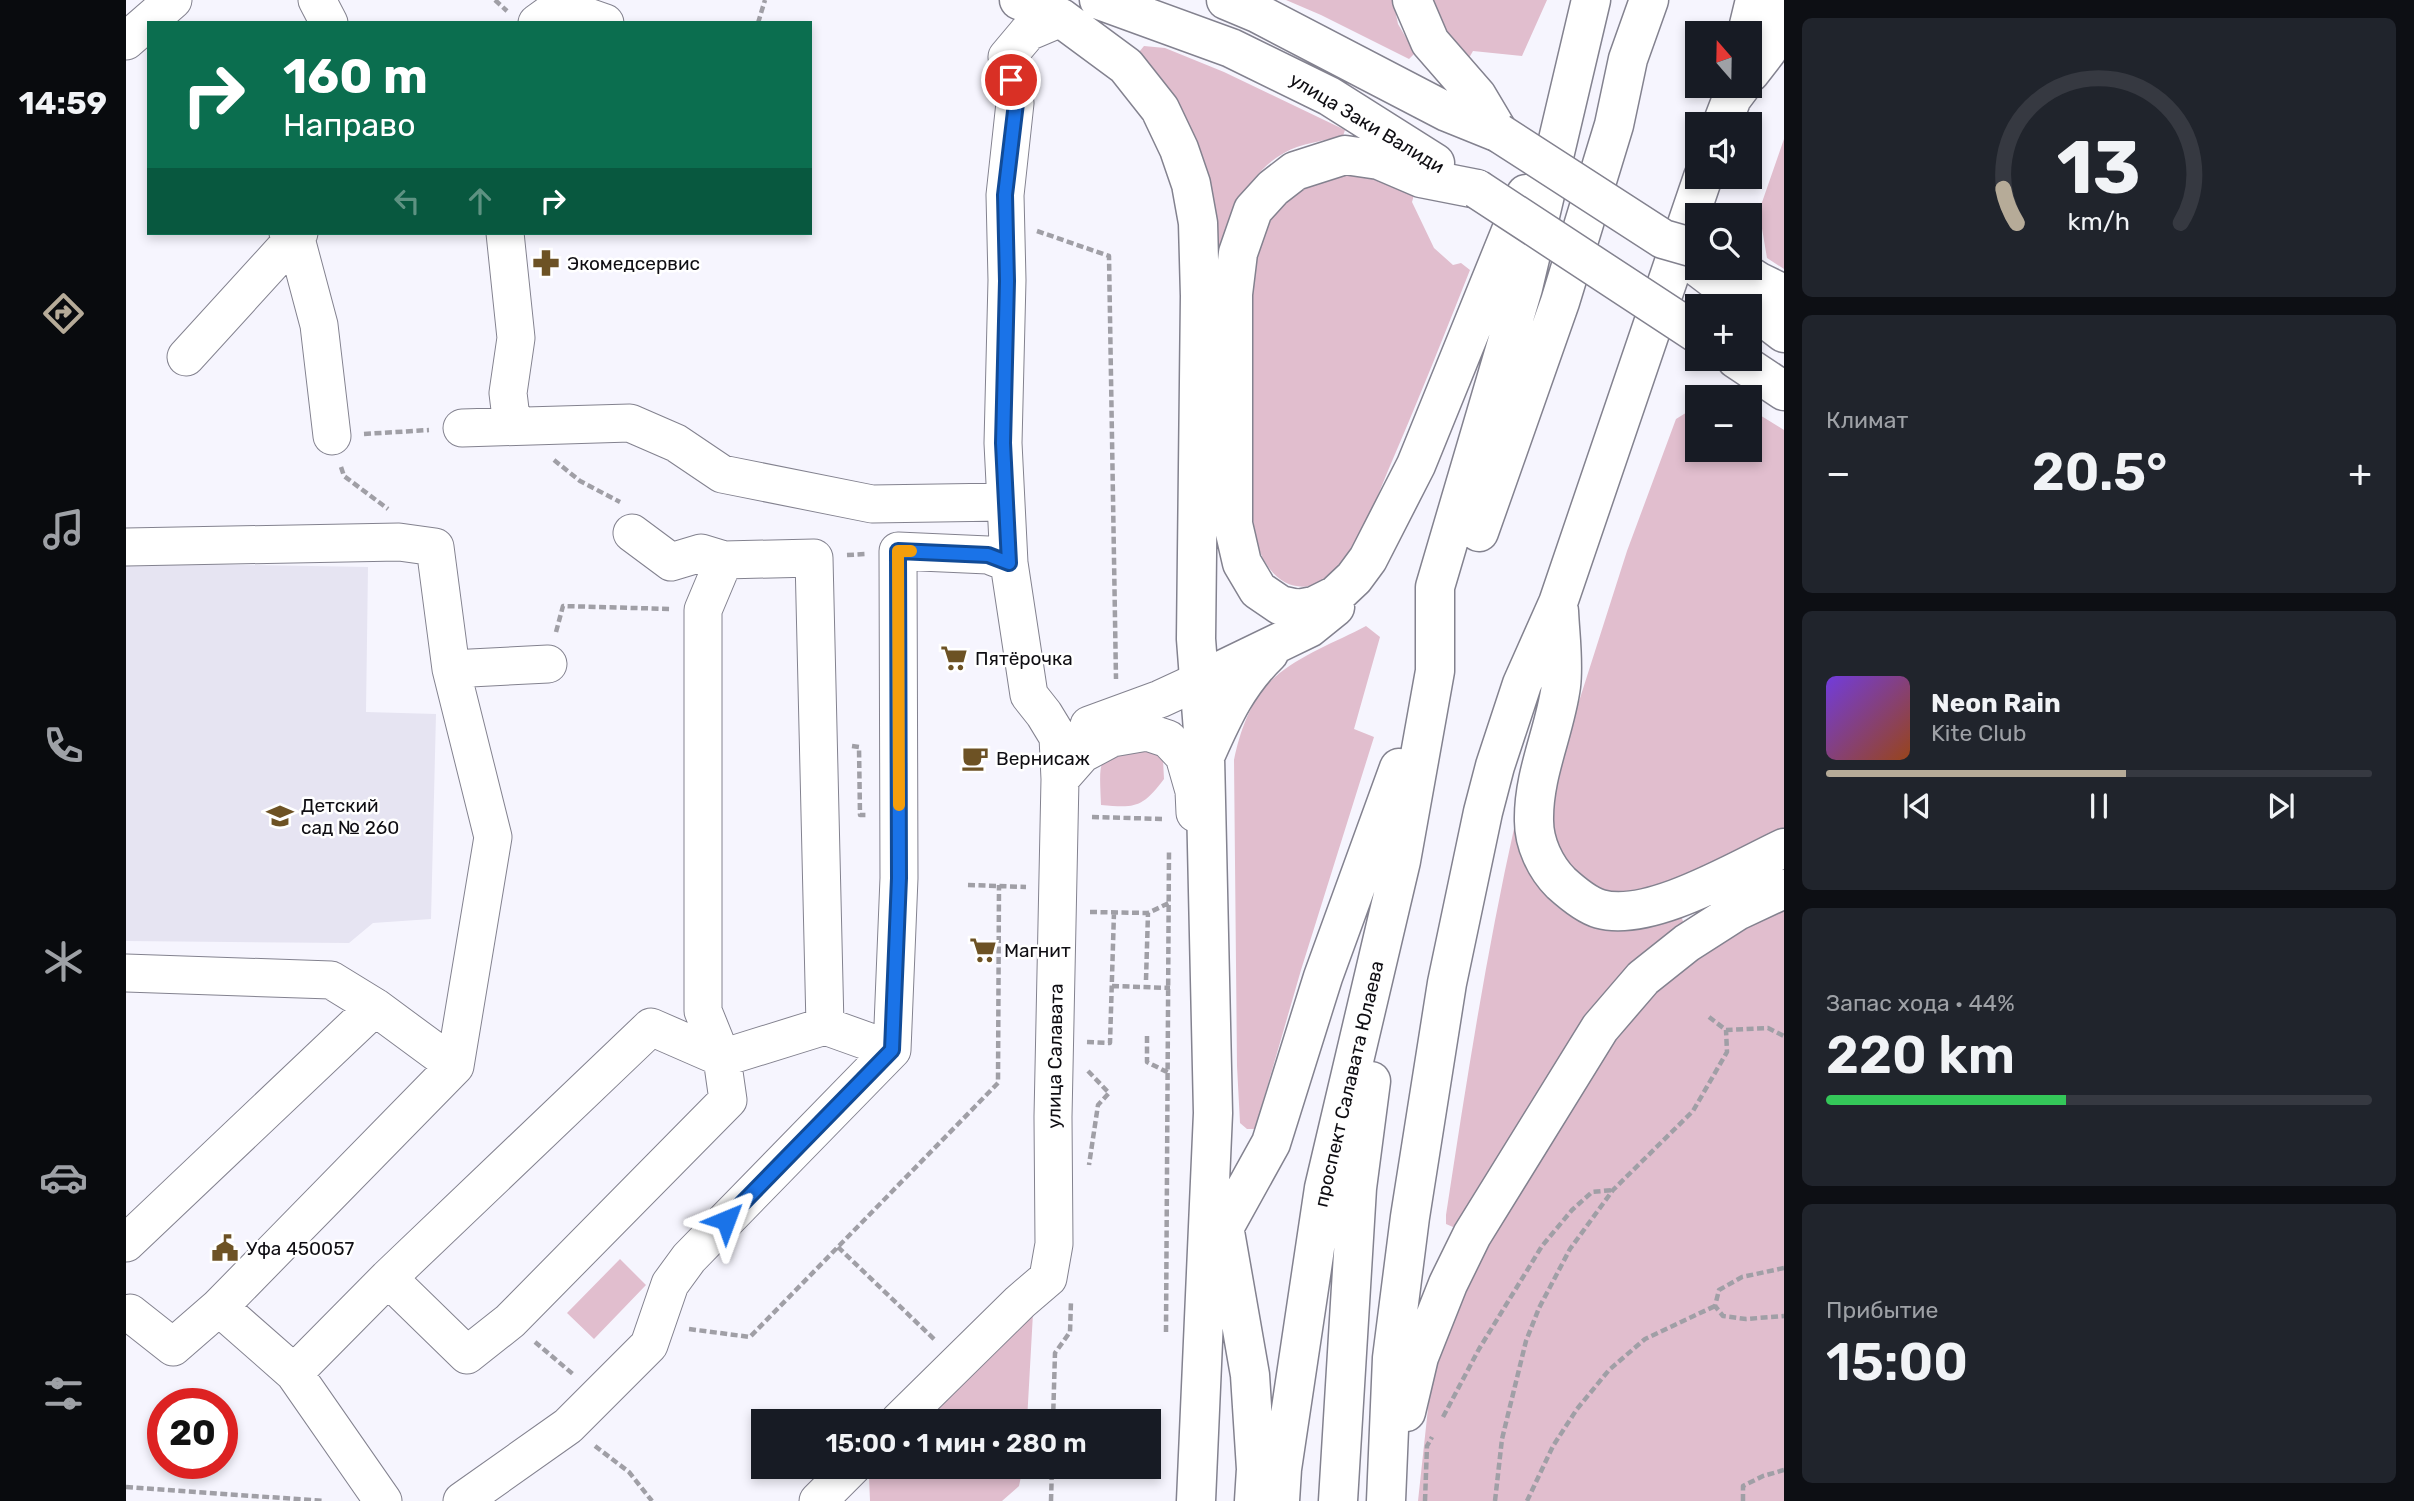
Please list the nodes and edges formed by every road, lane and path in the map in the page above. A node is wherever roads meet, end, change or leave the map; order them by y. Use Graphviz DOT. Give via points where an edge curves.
graph roads {
  1 [pos="173,0"];
  2 [pos="317,0"];
  3 [pos="765,0"];
  4 [pos="1018,0"];
  5 [pos="1099,0"];
  6 [pos="1226,0"];
  7 [pos="1412,0"];
  8 [pos="1591,0"];
  9 [pos="1604,0"];
  10 [pos="1648,0"];
  11 [pos="1755,0"];
  12 [pos="554,9"];
  13 [pos="1784,11"];
  14 [pos="1061,18"];
  15 [pos="149,21"];
  16 [pos="329,21"];
  17 [pos="600,21"];
  18 [pos="759,21"];
  19 [pos="1750,21"];
  20 [pos="147,23"];
  21 [pos="126,41"];
  22 [pos="1762,58"];
  23 [pos="1572,78"];
  24 [pos="1454,95"];
  25 [pos="1424,169"];
  26 [pos="1699,189"];
  27 [pos="1006,221"];
  28 [pos="293,235"];
  29 [pos="294,235"];
  30 [pos="505,235"];
  31 [pos="1680,244"];
  32 [pos="1725,280"];
  33 [pos="1755,294"];
  34 [pos="1762,303"];
  35 [pos="1685,325"];
  36 [pos="1784,333"];
  37 [pos="186,357"];
  38 [pos="1754,371"];
  39 [pos="1784,391"];
  40 [pos="512,426"];
  41 [pos="462,429"];
  42 [pos="332,436"];
  43 [pos="1004,502"];
  44 [pos="628,518"];
  45 [pos="399,542"];
  46 [pos="126,547"];
  47 [pos="898,551"];
  48 [pos="814,558"];
  49 [pos="724,560"];
  50 [pos="1009,563"];
  51 [pos="1354,578"];
  52 [pos="1558,603"];
  53 [pos="563,606"];
  54 [pos="637,608"];
  55 [pos="1283,640"];
  56 [pos="548,663"];
  57 [pos="451,669"];
  58 [pos="1435,671"];
  59 [pos="1199,681"];
  60 [pos="1117,715"];
  61 [pos="1058,737"];
  62 [pos="842,745"];
  63 [pos="1205,757"];
  64 [pos="1060,779"];
  65 [pos="860,815"];
  66 [pos="1094,817"];
  67 [pos="1169,819"];
  68 [pos="1169,847"];
  69 [pos="1784,848"];
  70 [pos="1401,861"];
  71 [pos="1209,873"];
  72 [pos="999,885"];
  73 [pos="1784,889"];
  74 [pos="1170,903"];
  75 [pos="1094,912"];
  76 [pos="1114,912"];
  77 [pos="1148,913"];
  78 [pos="126,972"];
  79 [pos="1146,979"];
  80 [pos="1112,986"];
  81 [pos="1170,988"];
  82 [pos="375,1007"];
  83 [pos="1709,1017"];
  84 [pos="825,1026"];
  85 [pos="1726,1030"];
  86 [pos="1147,1036"];
  87 [pos="1784,1037"];
  88 [pos="1090,1042"];
  89 [pos="892,1050"];
  90 [pos="722,1058"];
  91 [pos="1081,1064"];
  92 [pos="455,1066"];
  93 [pos="1169,1073"];
  94 [pos="1102,1100"];
  95 [pos="1613,1189"];
  96 [pos="126,1243"];
  97 [pos="1215,1245"];
  98 [pos="838,1247"];
  99 [pos="1784,1268"];
  100 [pos="388,1278"];
  101 [pos="1715,1306"];
  102 [pos="219,1307"];
  103 [pos="127,1312"];
  104 [pos="1784,1316"];
  105 [pos="509,1321"];
  106 [pos="656,1325"];
  107 [pos="1166,1335"];
  108 [pos="1055,1353"];
  109 [pos="958,1363"];
  110 [pos="293,1373"];
  111 [pos="599,1395"];
  112 [pos="911,1409"];
  113 [pos="1053,1409"];
  114 [pos="568,1426"];
  115 [pos="1784,1470"];
  116 [pos="840,1479"];
  117 [pos="1052,1479"];
  118 [pos="126,1487"];
  119 [pos="1386,1497"];
  120 [pos="324,1501"];
  121 [pos="383,1501"];
  122 [pos="462,1501"];
  123 [pos="652,1501"];
  124 [pos="818,1501"];
  125 [pos="1051,1501"];
  126 [pos="1196,1501"];
  127 [pos="1254,1501"];
  128 [pos="1280,1501"];
  129 [pos="1338,1501"];
  130 [pos="1426,1501"];
  131 [pos="1495,1501"];
  132 [pos="1527,1501"];
  133 [pos="1743,1501"];
  1 -- 15 [label="street"];
  2 -- 16 [label="street"];
  3 -- 18 [label="path"];
  4 -- 14 [label="main road"];
  5 -- 25 [label="main road, улица Заки Валиди" via="1231,48 1329,96"];
  6 -- 24 [label="main road"];
  7 -- 24 [label="main road"];
  8 -- 23 [label="main road"];
  9 -- 23 [label="main road"];
  10 -- 58 [label="main road" via="1560,302"];
  11 -- 19 [label="main road"];
  12 -- 17 [label="street"];
  13 -- 22 [label="main road"];
  14 -- 27 [label="street" via="1028,32 1007,57 1016,103"];
  14 -- 59 [label="main road" via="1126,66 1152,98 1180,149 1191,184 1200,264 1195,583"];
  20 -- 21 [label="street"];
  23 -- 51 [label="main road" via="1416,465"];
  23 -- 58 [label="main road" via="1523,288 1435,587"];
  24 -- 31 [label="main road, bridge" via="1478,96 1499,133"];
  25 -- 35 [label="main road, bridge" via="1477,189"];
  25 -- 51 [label="main road" via="1345,155 1294,171 1253,210 1238,253 1233,294 1233,524 1242,563 1258,590 1280,605 1298,609 1336,595"];
  26 -- 52 [label="main road"];
  27 -- 43 [label="street"];
  27 -- 60 [label="path" via="1109,256"];
  28 -- 37 [label="street"];
  29 -- 42 [label="street" via="319,325"];
  30 -- 40 [label="street" via="516,338 508,393"];
  32 -- 33 [label="main road"];
  34 -- 36 [label="main road"];
  38 -- 39 [label="main road"];
  40 -- 41 [label="street"];
  40 -- 43 [label="street" via="630,423 676,443 722,474 872,504"];
  40 -- 44 [label="path"];
  41 -- 42 [label="path"];
  42 -- 45 [label="path" via="344,476 401,518"];
  43 -- 50 [label="street"];
  44 -- 49 [label="street" via="671,562 701,553"];
  45 -- 46 [label="street"];
  45 -- 57 [label="street" via="435,547"];
  47 -- 48 [label="path"];
  47 -- 50 [label="street" via="988,555"];
  47 -- 89 [label="street" via="899,878"];
  48 -- 49 [label="street"];
  48 -- 84 [label="street"];
  49 -- 90 [label="street" via="703,610 703,1011"];
  50 -- 61 [label="street" via="1029,695"];
  51 -- 55 [label="main road" via="1327,614"];
  52 -- 69 [label="main road" via="1562,684 1537,784 1534,822 1540,852 1555,877 1600,909 1629,911 1669,902"];
  52 -- 119 [label="main road" via="1522,684 1495,766 1447,983 1392,1358"];
  53 -- 54 [label="path"];
  55 -- 59 [label="main road"];
  55 -- 63 [label="main road" via="1257,665 1230,702"];
  56 -- 57 [label="street"];
  57 -- 92 [label="street" via="494,837"];
  58 -- 70 [label="main road, проспект Салавата Юлаева"];
  58 -- 97 [label="main road" via="1323,977 1271,1143"];
  59 -- 60 [label="street"];
  59 -- 63 [label="main road"];
  60 -- 61 [label="street"];
  61 -- 64 [label="street, улица Салавата"];
  62 -- 65 [label="path" via="859,747"];
  63 -- 71 [label="main road"];
  64 -- 71 [label="street" via="1082,754 1112,738 1147,732 1168,739 1184,756 1194,791 1196,839"];
  64 -- 109 [label="street, улица Салавата" via="1054,1244 1048,1278"];
  66 -- 67 [label="path"];
  68 -- 74 [label="path"];
  70 -- 128 [label="main road, проспект Салавата Юлаева" via="1324,1188"];
  70 -- 129 [label="main road" via="1357,1188"];
  71 -- 97 [label="main road"];
  72 -- 98 [label="path" via="998,1083"];
  73 -- 119 [label="main road" via="1686,943 1643,978 1600,1028 1472,1235 1448,1284 1419,1357"];
  74 -- 77 [label="path"];
  74 -- 81 [label="path"];
  75 -- 76 [label="path"];
  76 -- 77 [label="path"];
  76 -- 80 [label="path"];
  77 -- 79 [label="path"];
  78 -- 82 [label="street" via="331,980"];
  80 -- 81 [label="path"];
  80 -- 88 [label="path" via="1110,1043"];
  81 -- 93 [label="path"];
  82 -- 92 [label="street"];
  82 -- 96 [label="street"];
  83 -- 85 [label="path"];
  84 -- 89 [label="street"];
  84 -- 90 [label="street"];
  85 -- 87 [label="path" via="1768,1028"];
  85 -- 95 [label="path" via="1727,1052 1693,1111"];
  86 -- 93 [label="path" via="1147,1062"];
  89 -- 106 [label="street" via="690,1258 670,1284"];
  90 -- 100 [label="street" via="651,1027"];
  90 -- 105 [label="street" via="728,1100"];
  91 -- 94 [label="path" via="1109,1093"];
  92 -- 102 [label="street"];
  93 -- 107 [label="path"];
  95 -- 130 [label="path" via="1592,1192 1572,1210 1509,1298 1427,1446"];
  95 -- 131 [label="path" via="1570,1249 1526,1341 1502,1439"];
  97 -- 126 [label="main road"];
  97 -- 127 [label="main road" via="1250,1375"];
  98 -- 106 [label="path" via="750,1336"];
  98 -- 109 [label="path"];
  99 -- 101 [label="path" via="1742,1277 1719,1290"];
  100 -- 105 [label="street" via="467,1356"];
  100 -- 110 [label="street"];
  101 -- 104 [label="path" via="1723,1315 1746,1319"];
  101 -- 132 [label="path" via="1645,1339 1609,1370 1553,1446"];
  102 -- 103 [label="street" via="173,1347"];
  102 -- 110 [label="street"];
  105 -- 111 [label="path"];
  106 -- 111 [label="street" via="649,1345"];
  108 -- 113 [label="path"];
  109 -- 112 [label="street, улица Салавата"];
  110 -- 121 [label="street"];
  111 -- 114 [label="street"];
  114 -- 122 [label="street"];
  114 -- 123 [label="path" via="629,1472"];
  115 -- 133 [label="path" via="1743,1486"];
  116 -- 124 [label="street"];
  117 -- 125 [label="path"];
  118 -- 120 [label="path"];
}
